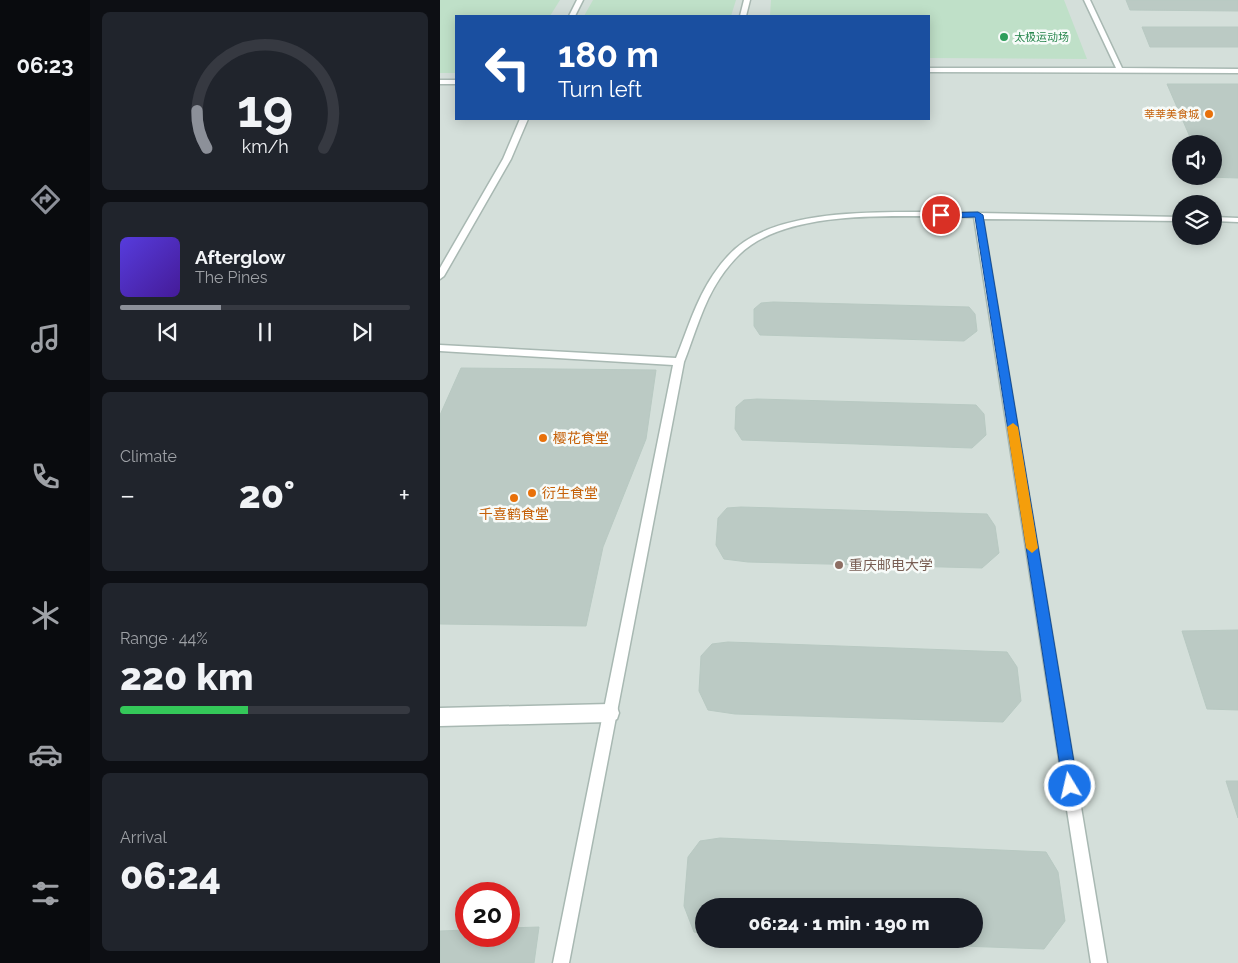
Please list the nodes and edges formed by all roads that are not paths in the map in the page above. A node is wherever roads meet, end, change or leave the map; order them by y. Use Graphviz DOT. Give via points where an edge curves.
graph roads {
  1 [pos="580,0"];
  2 [pos="747,0"];
  3 [pos="1087,0"];
  4 [pos="572,15"];
  5 [pos="743,15"];
  6 [pos="930,70"];
  7 [pos="1120,70"];
  8 [pos="1238,71"];
  9 [pos="440,82"];
  10 [pos="455,82"];
  11 [pos="524,120"];
  12 [pos="978,215"];
  13 [pos="1172,219"];
  14 [pos="1222,219"];
  15 [pos="1238,220"];
  16 [pos="440,276"];
  17 [pos="440,348"];
  18 [pos="679,362"];
  19 [pos="610,713"];
  20 [pos="440,717"];
  21 [pos="561,963"];
  22 [pos="1099,963"];
  1 -- 4 [label="lane"];
  2 -- 5 [label="lane"];
  3 -- 7 [label="lane"];
  6 -- 7 [label="lane"];
  7 -- 8 [label="lane"];
  9 -- 10 [label="lane"];
  11 -- 16 [label="lane" via="507,159"];
  12 -- 13 [label="lane"];
  12 -- 18 [label="lane" via="822,219 786,226 749,242 720,270"];
  12 -- 22 [label="lane"];
  14 -- 15 [label="lane"];
  17 -- 18 [label="lane"];
  18 -- 19 [label="lane"];
  19 -- 20 [label="street"];
  19 -- 21 [label="lane"];
}
